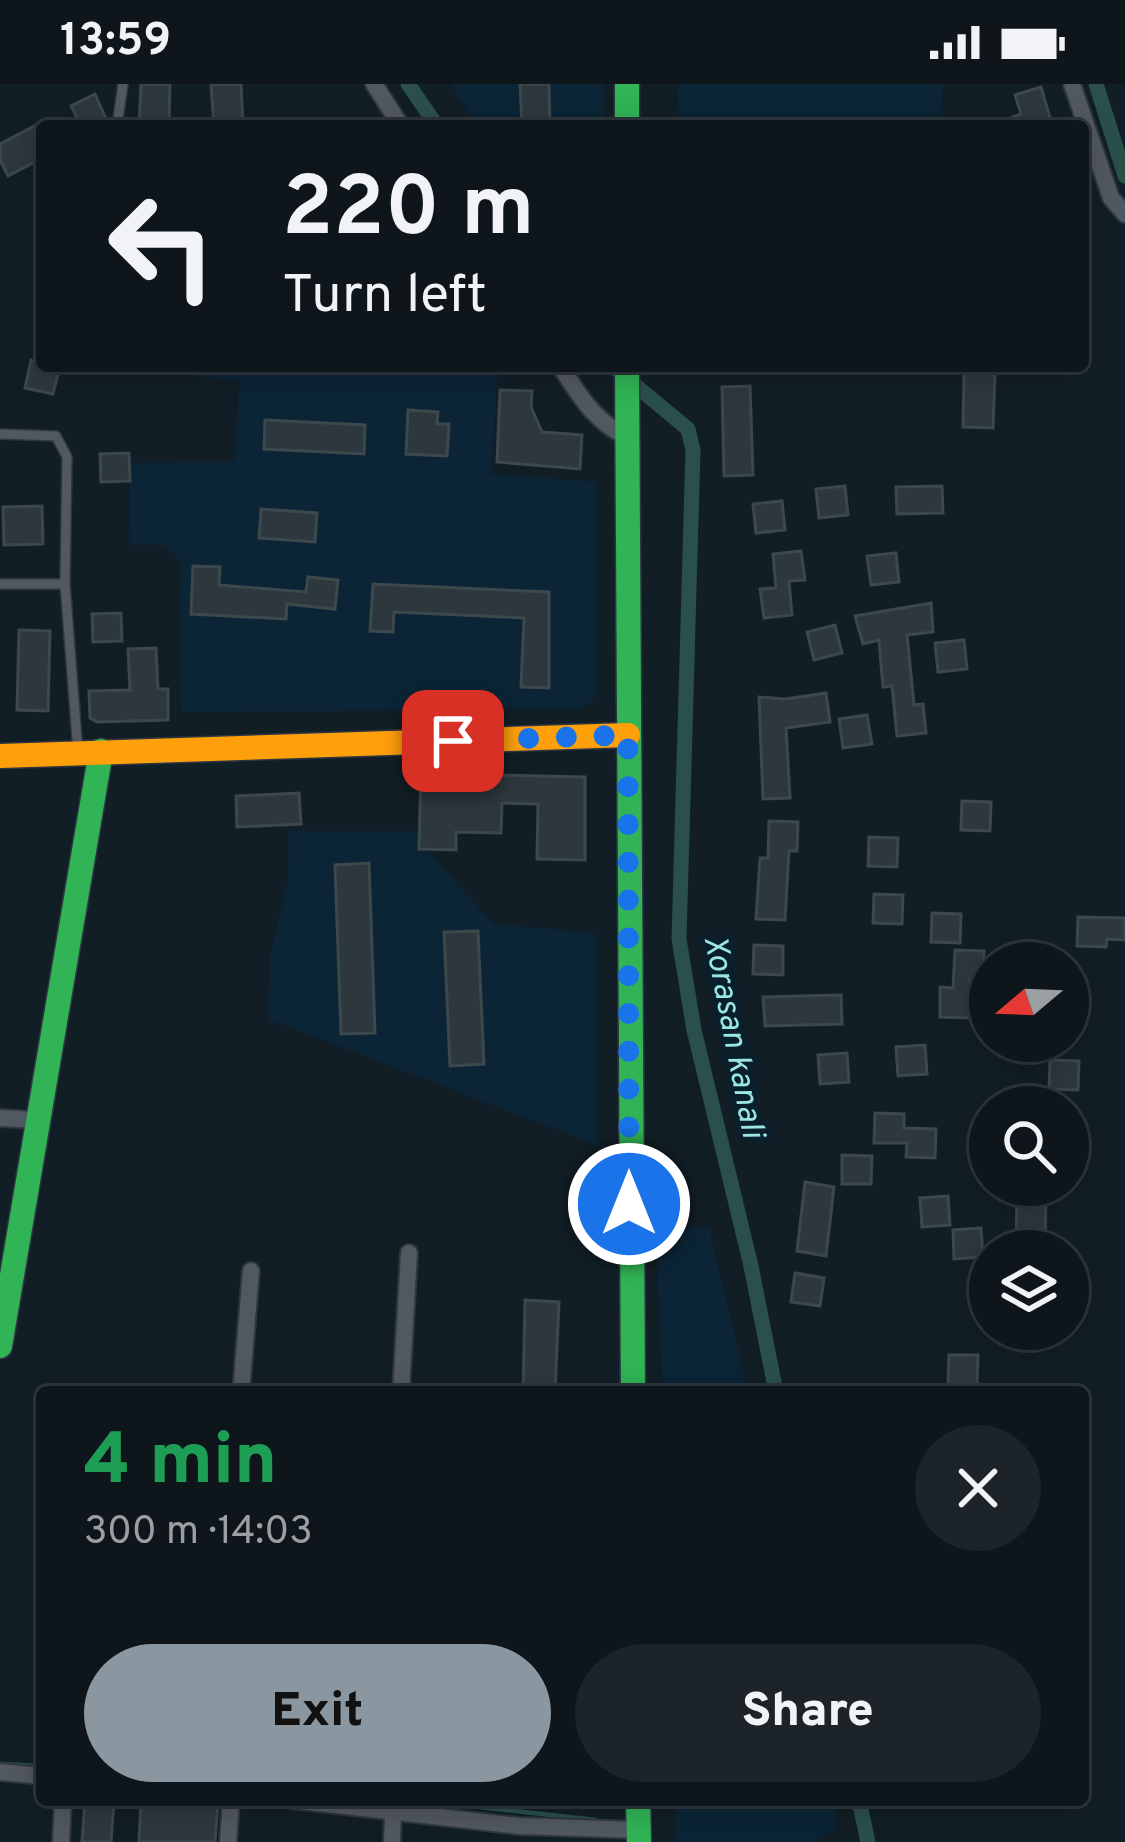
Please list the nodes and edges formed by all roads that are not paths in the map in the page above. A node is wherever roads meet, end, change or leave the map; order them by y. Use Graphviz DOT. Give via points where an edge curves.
graph roads {
  1 [pos="123,84"];
  2 [pos="374,84"];
  3 [pos="627,84"];
  4 [pos="1072,84"];
  5 [pos="118,120"];
  6 [pos="397,120"];
  7 [pos="627,120"];
  8 [pos="1084,120"];
  9 [pos="1089,134"];
  10 [pos="1125,214"];
  11 [pos="564,372"];
  12 [pos="627,372"];
  13 [pos="0,434"];
  14 [pos="627,437"];
  15 [pos="0,584"];
  16 [pos="65,584"];
  17 [pos="628,735"];
  18 [pos="89,752"];
  19 [pos="0,756"];
  20 [pos="0,1118"];
  21 [pos="35,1120"];
  22 [pos="409,1253"];
  23 [pos="251,1270"];
  24 [pos="2,1311"];
  25 [pos="0,1346"];
  26 [pos="241,1386"];
  27 [pos="401,1386"];
  28 [pos="633,1386"];
  29 [pos="0,1772"];
  30 [pos="36,1775"];
  31 [pos="63,1806"];
  32 [pos="230,1806"];
  33 [pos="342,1806"];
  34 [pos="638,1806"];
  35 [pos="393,1812"];
  36 [pos="639,1836"];
  37 [pos="61,1842"];
  38 [pos="229,1842"];
  39 [pos="392,1842"];
  1 -- 5 [label="lane"];
  2 -- 6 [label="street"];
  3 -- 7 [label="main road"];
  4 -- 8 [label="street"];
  9 -- 10 [label="street" via="1111,198"];
  11 -- 14 [label="street" via="591,413"];
  12 -- 14 [label="main road"];
  13 -- 16 [label="lane" via="56,436 67,457"];
  14 -- 17 [label="main road"];
  15 -- 16 [label="lane"];
  16 -- 18 [label="lane"];
  17 -- 18 [label="main road"];
  17 -- 28 [label="main road"];
  18 -- 19 [label="main road"];
  18 -- 21 [label="main road"];
  20 -- 21 [label="street"];
  21 -- 24 [label="main road"];
  22 -- 27 [label="street"];
  23 -- 26 [label="street"];
  24 -- 25 [label="main road"];
  29 -- 30 [label="street"];
  31 -- 37 [label="street"];
  32 -- 38 [label="street"];
  33 -- 35 [label="street"];
  34 -- 36 [label="main road"];
  35 -- 36 [label="street"];
  35 -- 39 [label="street"];
}
